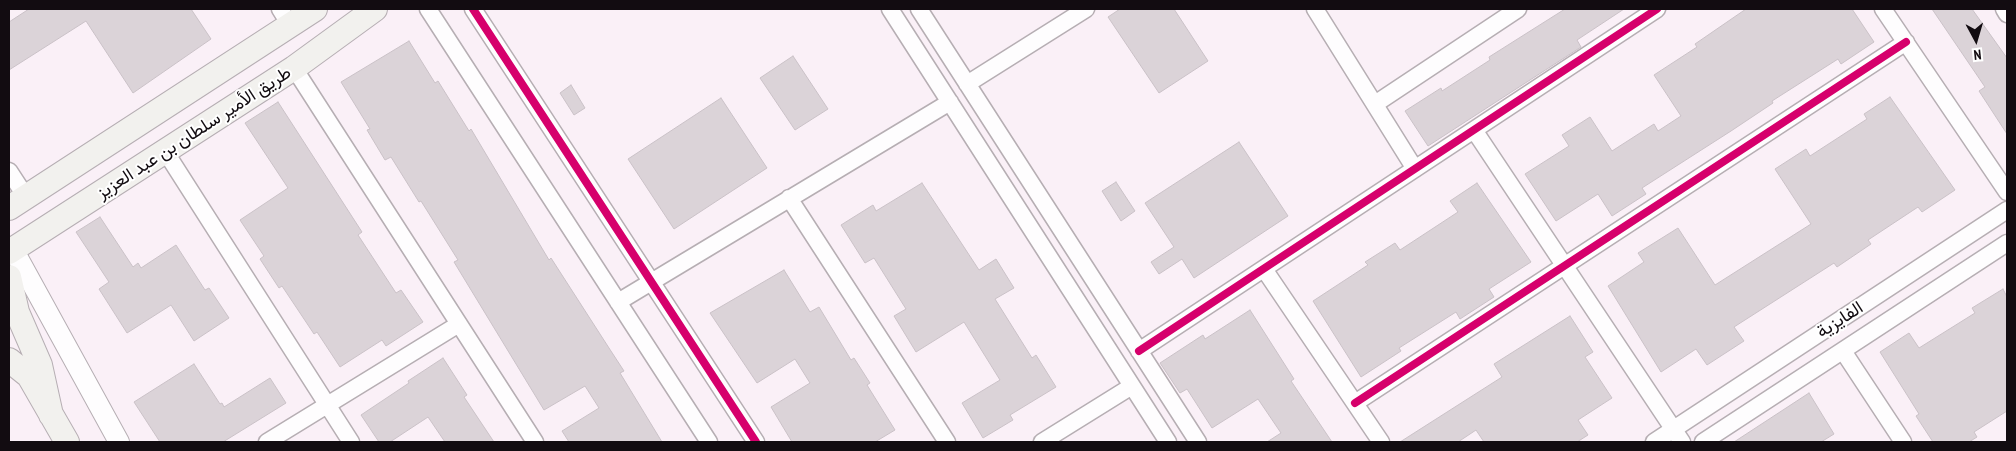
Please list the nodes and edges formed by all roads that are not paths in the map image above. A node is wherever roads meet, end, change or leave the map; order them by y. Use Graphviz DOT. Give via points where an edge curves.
graph roads {
  1 [pos="314,9"];
  2 [pos="375,9"];
  3 [pos="428,9"];
  4 [pos="474,9"];
  5 [pos="890,9"];
  6 [pos="919,9"];
  7 [pos="1086,9"];
  8 [pos="1315,9"];
  9 [pos="1518,9"];
  10 [pos="1657,9"];
  11 [pos="1883,9"];
  12 [pos="2004,9"];
  13 [pos="2007,14"];
  14 [pos="285,17"];
  15 [pos="1906,42"];
  16 [pos="294,68"];
  17 [pos="968,84"];
  18 [pos="950,102"];
  19 [pos="1375,104"];
  20 [pos="1474,130"];
  21 [pos="165,151"];
  22 [pos="1415,169"];
  23 [pos="9,171"];
  24 [pos="2007,192"];
  25 [pos="789,198"];
  26 [pos="17,203"];
  27 [pos="2007,210"];
  28 [pos="2007,243"];
  29 [pos="11,250"];
  30 [pos="1564,266"];
  31 [pos="1264,268"];
  32 [pos="9,277"];
  33 [pos="651,280"];
  34 [pos="618,302"];
  35 [pos="459,324"];
  36 [pos="1139,351"];
  37 [pos="1843,351"];
  38 [pos="9,360"];
  39 [pos="1132,386"];
  40 [pos="1355,404"];
  41 [pos="328,405"];
  42 [pos="51,415"];
  43 [pos="1678,436"];
  44 [pos="67,442"];
  45 [pos="119,442"];
  46 [pos="267,442"];
  47 [pos="352,442"];
  48 [pos="535,442"];
  49 [pos="710,442"];
  50 [pos="756,442"];
  51 [pos="947,442"];
  52 [pos="1042,442"];
  53 [pos="1168,442"];
  54 [pos="1198,442"];
  55 [pos="1381,442"];
  56 [pos="1655,442"];
  57 [pos="1703,442"];
  58 [pos="1902,442"];
  1 -- 14 [label="main road"];
  2 -- 16 [label="main road, طريق الأمير سلطان بن عبد العزيز"];
  3 -- 34 [label="street"];
  4 -- 33 [label="street"];
  5 -- 18 [label="street"];
  6 -- 17 [label="street"];
  7 -- 17 [label="street"];
  8 -- 19 [label="street"];
  9 -- 19 [label="street"];
  10 -- 20 [label="street"];
  11 -- 15 [label="street"];
  12 -- 13 [label="street"];
  14 -- 26 [label="main road"];
  15 -- 24 [label="street"];
  15 -- 30 [label="street"];
  16 -- 21 [label="main road, طريق الأمير سلطان بن عبد العزيز"];
  16 -- 35 [label="street"];
  17 -- 36 [label="street"];
  18 -- 25 [label="street"];
  18 -- 39 [label="street"];
  19 -- 22 [label="street"];
  20 -- 22 [label="street"];
  20 -- 30 [label="street"];
  21 -- 29 [label="main road, طريق الأمير سلطان بن عبد العزيز"];
  21 -- 41 [label="street"];
  22 -- 31 [label="street"];
  23 -- 26 [label="street"];
  25 -- 33 [label="street"];
  25 -- 51 [label="street"];
  27 -- 43 [label="street, الفايزية"];
  28 -- 37 [label="street, الفايزية"];
  29 -- 45 [label="street"];
  30 -- 40 [label="street"];
  30 -- 43 [label="street"];
  31 -- 36 [label="street"];
  31 -- 40 [label="street"];
  32 -- 42 [label="main road" via="17,312 40,364"];
  33 -- 34 [label="street"];
  33 -- 50 [label="street"];
  34 -- 49 [label="street"];
  35 -- 41 [label="street"];
  35 -- 48 [label="street"];
  36 -- 54 [label="street"];
  37 -- 57 [label="street, الفايزية"];
  37 -- 58 [label="street"];
  38 -- 42 [label="main road" via="29,376"];
  39 -- 52 [label="street"];
  39 -- 53 [label="street"];
  40 -- 55 [label="street"];
  41 -- 46 [label="street"];
  41 -- 47 [label="street"];
  42 -- 44 [label="main road"];
  43 -- 56 [label="street, الفايزية"];
}
